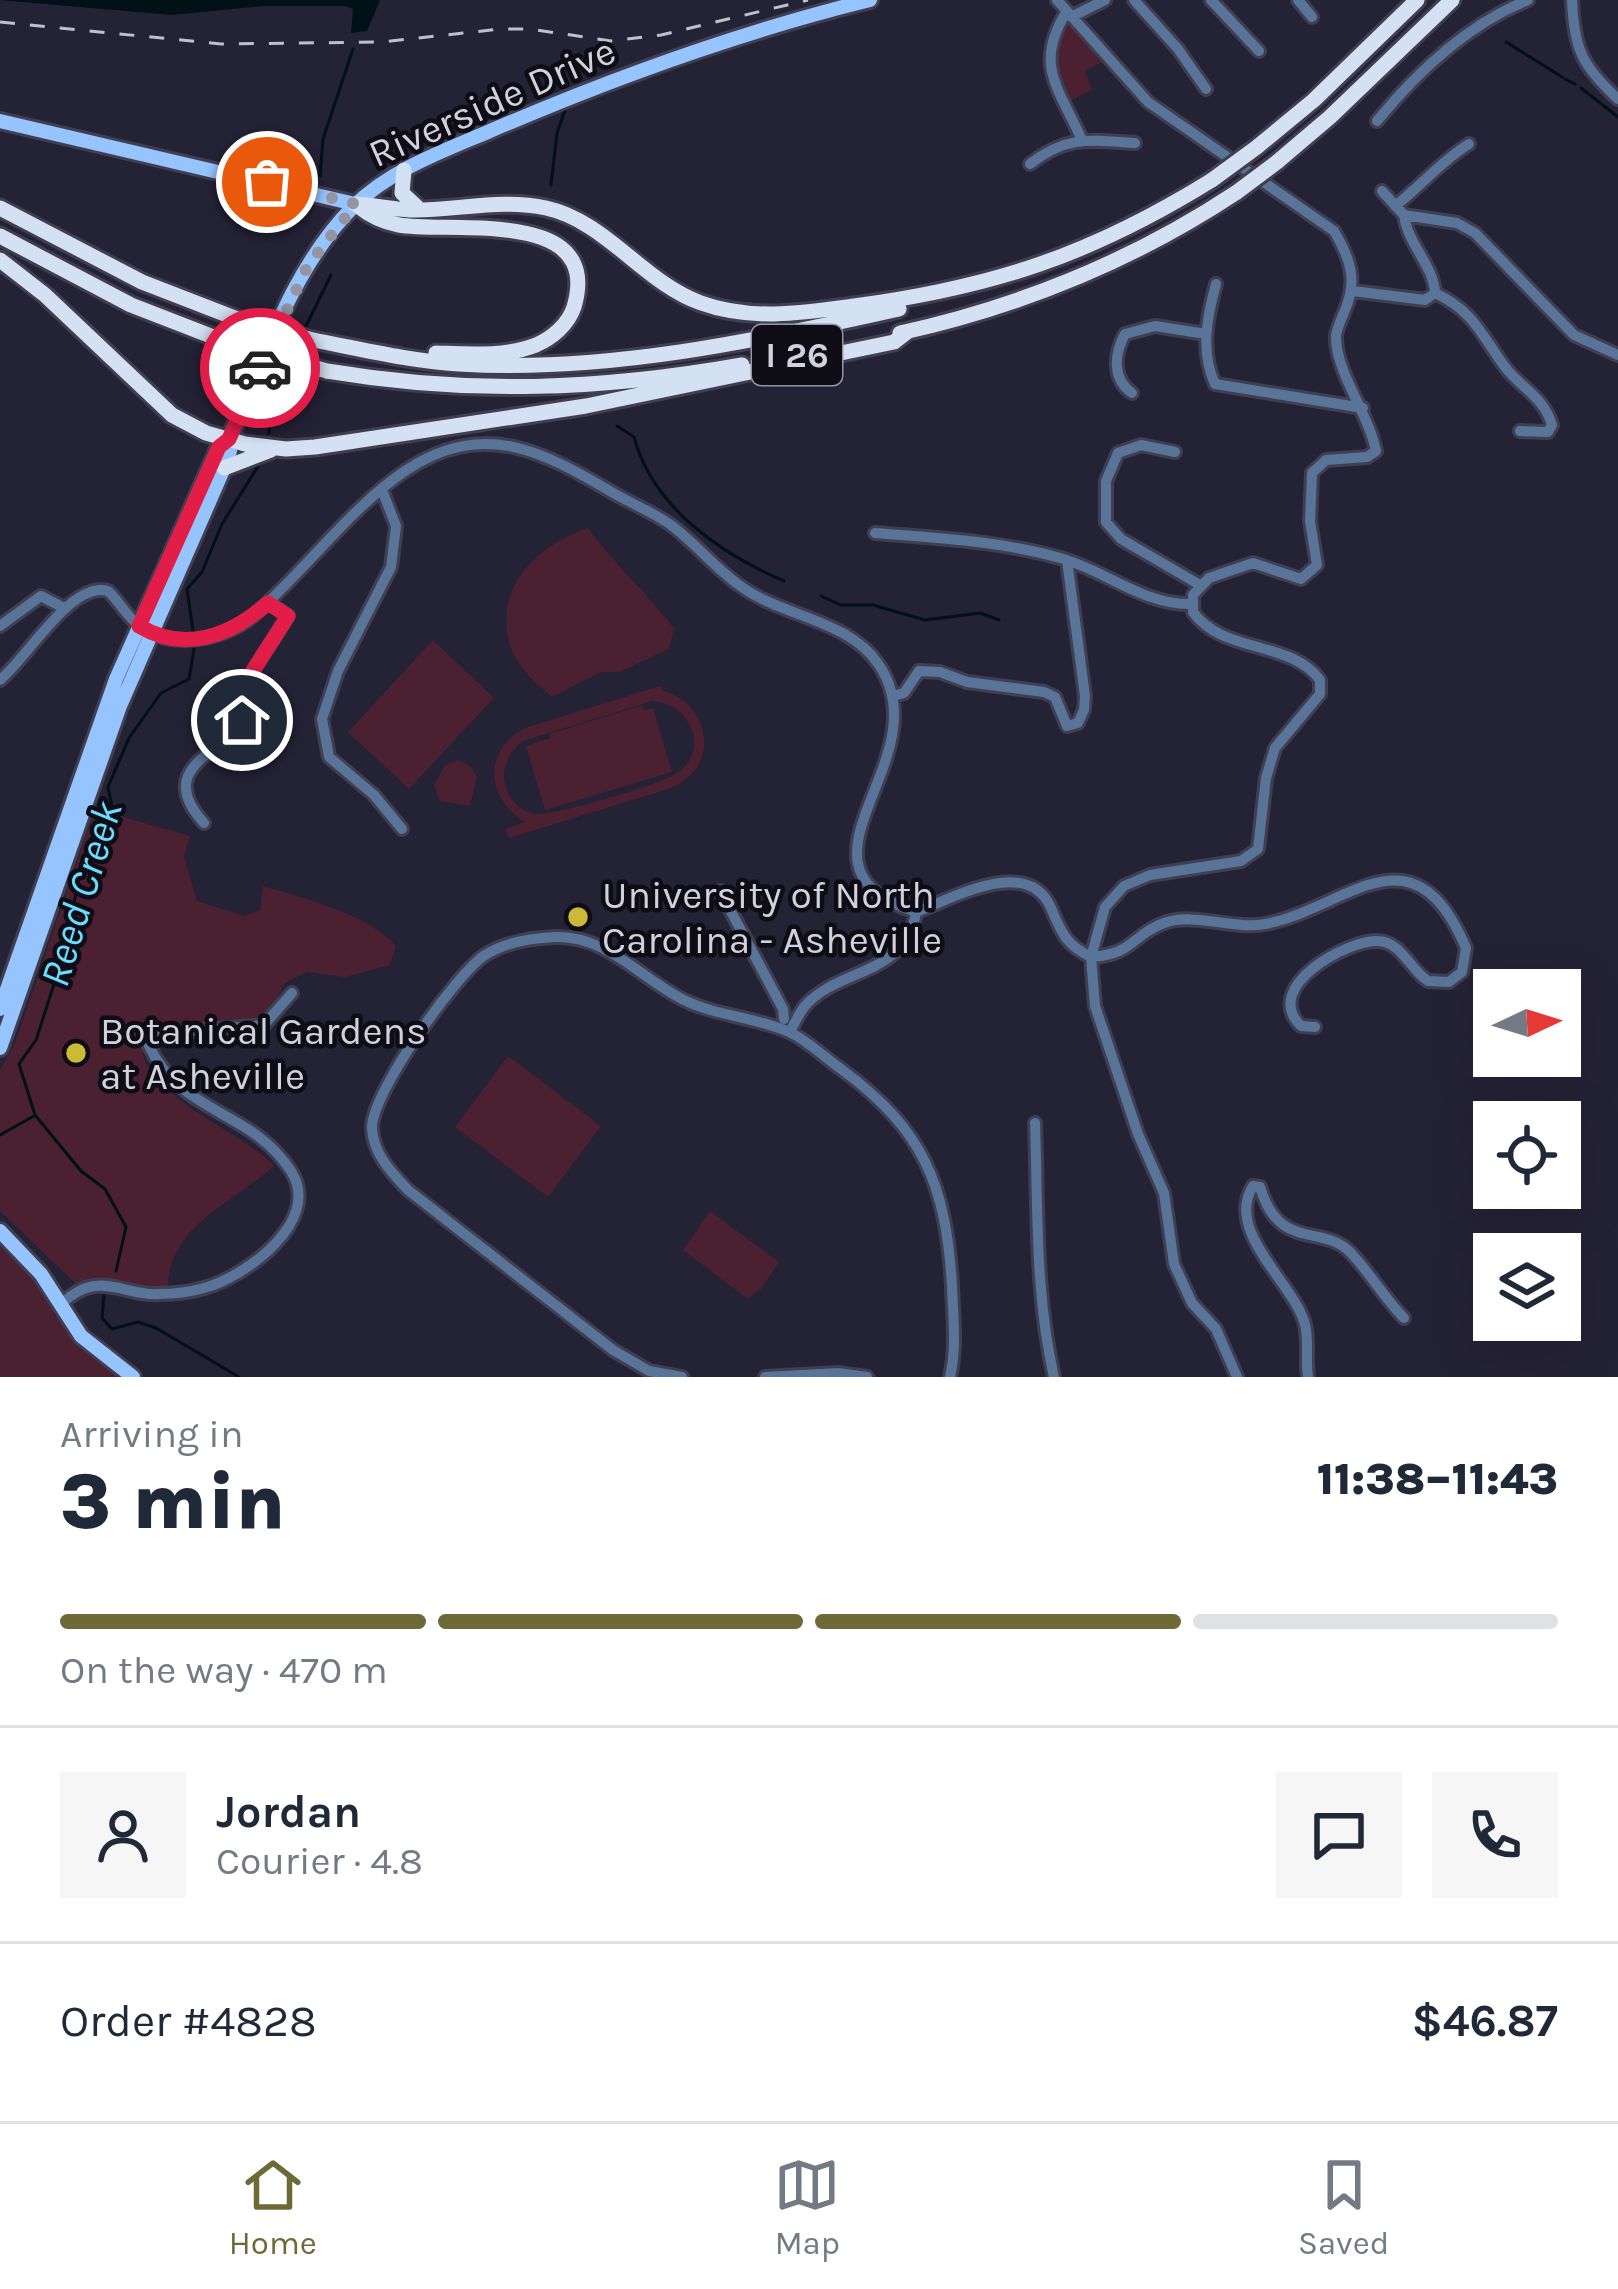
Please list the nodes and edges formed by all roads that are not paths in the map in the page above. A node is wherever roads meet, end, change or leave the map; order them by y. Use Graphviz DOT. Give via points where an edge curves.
graph roads {
  1 [pos="870,0"];
  2 [pos="1057,0"];
  3 [pos="1105,0"];
  4 [pos="1134,0"];
  5 [pos="1211,0"];
  6 [pos="1298,0"];
  7 [pos="1417,0"];
  8 [pos="1452,0"];
  9 [pos="1528,0"];
  10 [pos="1572,0"];
  11 [pos="1069,14"];
  12 [pos="1312,16"];
  13 [pos="1259,51"];
  14 [pos="1206,89"];
  15 [pos="1618,99"];
  16 [pos="0,121"];
  17 [pos="1377,121"];
  18 [pos="1082,140"];
  19 [pos="1135,143"];
  20 [pos="1469,144"];
  21 [pos="1030,164"];
  22 [pos="404,170"];
  23 [pos="1382,191"];
  24 [pos="356,204"];
  25 [pos="0,208"];
  26 [pos="419,209"];
  27 [pos="1400,210"];
  28 [pos="0,236"];
  29 [pos="0,260"];
  30 [pos="1216,284"];
  31 [pos="1353,291"];
  32 [pos="952,292"];
  33 [pos="1435,293"];
  34 [pos="907,332"];
  35 [pos="1206,334"];
  36 [pos="385,353"];
  37 [pos="1618,355"];
  38 [pos="1132,393"];
  39 [pos="1363,408"];
  40 [pos="1520,431"];
  41 [pos="229,439"];
  42 [pos="275,448"];
  43 [pos="1175,452"];
  44 [pos="224,468"];
  45 [pos="382,490"];
  46 [pos="875,533"];
  47 [pos="1067,560"];
  48 [pos="1200,585"];
  49 [pos="268,603"];
  50 [pos="1191,604"];
  51 [pos="64,608"];
  52 [pos="0,626"];
  53 [pos="145,629"];
  54 [pos="0,680"];
  55 [pos="893,695"];
  56 [pos="204,823"];
  57 [pos="402,830"];
  58 [pos="720,891"];
  59 [pos="916,912"];
  60 [pos="1091,957"];
  61 [pos="292,993"];
  62 [pos="0,1009"];
  63 [pos="784,1019"];
  64 [pos="1315,1028"];
  65 [pos="790,1032"];
  66 [pos="0,1048"];
  67 [pos="1035,1123"];
  68 [pos="0,1231"];
  69 [pos="62,1303"];
  70 [pos="1404,1318"];
  71 [pos="74,1321"];
  72 [pos="133,1377"];
  73 [pos="149,1377"];
  74 [pos="679,1377"];
  75 [pos="765,1377"];
  76 [pos="867,1377"];
  77 [pos="950,1377"];
  78 [pos="1054,1377"];
  79 [pos="1237,1377"];
  80 [pos="1308,1377"];
  1 -- 22 [label="main road, Riverside Drive" via="652,66"];
  2 -- 11 [label="street"];
  3 -- 11 [label="street"];
  4 -- 14 [label="street"];
  5 -- 13 [label="street"];
  6 -- 12 [label="street"];
  7 -- 32 [label="highway, I 26, bridge" via="1314,100 1212,180 1069,257"];
  8 -- 34 [label="highway, I 26, bridge" via="1330,117 1237,192 1078,279"];
  9 -- 17 [label="street" via="1470,32"];
  10 -- 15 [label="street" via="1577,49"];
  11 -- 18 [label="street" via="1048,46 1048,63"];
  11 -- 31 [label="street" via="1148,102 1334,231"];
  16 -- 24 [label="main road, Riverside Drive"];
  18 -- 19 [label="street"];
  18 -- 21 [label="street"];
  20 -- 27 [label="street"];
  22 -- 24 [label="main road, Riverside Drive"];
  22 -- 26 [label="highway" via="401,193"];
  23 -- 27 [label="street"];
  24 -- 26 [label="highway"];
  24 -- 36 [label="highway" via="398,225 540,235 574,270 572,313 536,345"];
  24 -- 41 [label="main road" via="308,265"];
  25 -- 36 [label="highway, I 26, bridge" via="142,282 240,320"];
  26 -- 32 [label="highway" via="549,208 688,298 733,312 819,311"];
  27 -- 33 [label="street"];
  27 -- 37 [label="street" via="1474,233 1574,334"];
  28 -- 34 [label="highway, I 26, bridge" via="229,344 327,371 455,388 537,388 725,368"];
  29 -- 41 [label="highway" via="172,415"];
  30 -- 35 [label="street"];
  31 -- 33 [label="street" via="1425,300"];
  31 -- 39 [label="street" via="1336,332"];
  32 -- 36 [label="highway, I 26" via="768,337 600,360 456,364"];
  33 -- 40 [label="street" via="1481,328 1550,415 1548,432"];
  34 -- 42 [label="highway" via="893,342 586,406"];
  35 -- 38 [label="street" via="1155,326 1125,334 1117,371"];
  35 -- 39 [label="street" via="1215,384"];
  39 -- 48 [label="street" via="1376,451 1326,460 1312,473 1317,566 1301,579 1252,563"];
  41 -- 42 [label="highway"];
  41 -- 44 [label="main road"];
  41 -- 53 [label="main road"];
  42 -- 44 [label="highway"];
  43 -- 48 [label="street" via="1141,445 1118,453 1106,481 1106,522"];
  44 -- 53 [label="main road"];
  45 -- 49 [label="street"];
  45 -- 55 [label="street" via="461,447 547,454 670,524 765,602 858,643"];
  45 -- 57 [label="street" via="396,526 391,567 322,719 329,757"];
  46 -- 47 [label="street" via="1004,544"];
  47 -- 50 [label="street" via="1153,599"];
  47 -- 55 [label="street" via="1084,696 1078,723 1066,726 1044,692 940,672 919,671"];
  48 -- 50 [label="street"];
  49 -- 53 [label="street" via="213,638"];
  49 -- 56 [label="street" via="288,616 249,677 238,730 198,758 187,781 189,806"];
  50 -- 60 [label="street" via="1214,631 1310,668 1320,694 1275,748 1254,853 1124,886 1105,907"];
  51 -- 52 [label="street" via="41,596"];
  51 -- 53 [label="street" via="84,591 103,589"];
  51 -- 54 [label="street"];
  53 -- 62 [label="main road" via="79,777"];
  53 -- 66 [label="main road"];
  55 -- 59 [label="street" via="894,733 855,848 871,892"];
  58 -- 63 [label="street"];
  59 -- 60 [label="street" via="1023,881 1037,886 1068,943"];
  59 -- 65 [label="street" via="898,951 805,1006"];
  60 -- 64 [label="street" via="1120,954 1163,923 1266,924 1373,883 1413,885 1437,900 1466,949 1462,973 1428,981 1392,945 1367,941 1294,985 1291,1015"];
  60 -- 79 [label="street" via="1094,1006 1164,1193 1174,1264"];
  61 -- 69 [label="street" via="264,1025 160,1034 148,1046 183,1094 261,1137 280,1157 297,1183 292,1224 275,1246 206,1288 145,1295 89,1287"];
  65 -- 74 [label="street" via="684,1001 591,942 537,938 497,949 467,970 374,1110 373,1138 408,1190 613,1350"];
  65 -- 77 [label="street" via="894,1113 922,1150 950,1259"];
  67 -- 78 [label="street" via="1038,1283"];
  68 -- 69 [label="main road"];
  69 -- 71 [label="main road"];
  70 -- 80 [label="street" via="1347,1249 1289,1229 1253,1186 1249,1226 1303,1317"];
  71 -- 72 [label="main road" via="81,1336"];
  71 -- 73 [label="main road"];
  75 -- 76 [label="street"];
}
